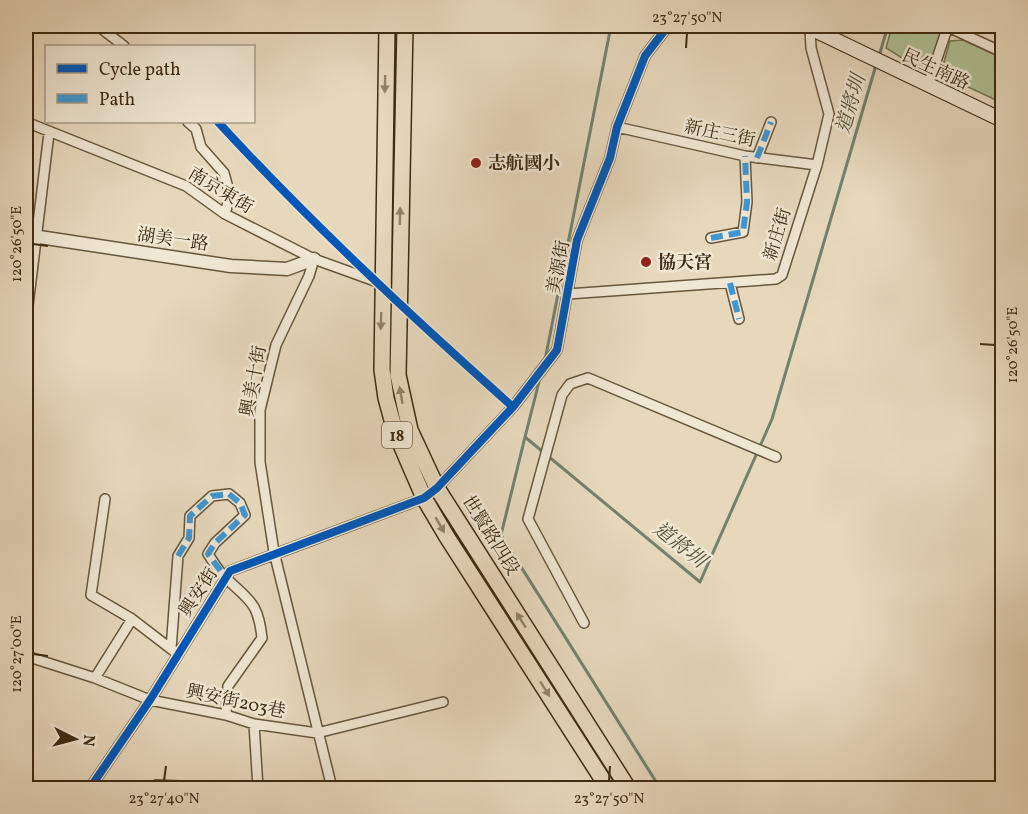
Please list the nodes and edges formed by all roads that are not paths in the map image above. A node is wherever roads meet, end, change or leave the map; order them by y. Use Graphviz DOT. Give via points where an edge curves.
graph roads {
  1 [pos="99,26"];
  2 [pos="387,26"];
  3 [pos="405,26"];
  4 [pos="668,26"];
  5 [pos="948,26"];
  6 [pos="808,27"];
  7 [pos="122,45"];
  8 [pos="1002,52"];
  9 [pos="928,85"];
  10 [pos="1002,120"];
  11 [pos="26,122"];
  12 [pos="771,122"];
  13 [pos="189,123"];
  14 [pos="617,127"];
  15 [pos="49,133"];
  16 [pos="745,156"];
  17 [pos="757,158"];
  18 [pos="817,165"];
  19 [pos="225,214"];
  20 [pos="31,235"];
  21 [pos="711,238"];
  22 [pos="314,259"];
  23 [pos="730,283"];
  24 [pos="382,284"];
  25 [pos="399,289"];
  26 [pos="568,294"];
  27 [pos="739,319"];
  28 [pos="26,322"];
  29 [pos="776,457"];
  30 [pos="438,488"];
  31 [pos="424,498"];
  32 [pos="105,499"];
  33 [pos="273,552"];
  34 [pos="226,578"];
  35 [pos="132,619"];
  36 [pos="584,623"];
  37 [pos="174,651"];
  38 [pos="26,656"];
  39 [pos="95,678"];
  40 [pos="150,700"];
  41 [pos="443,702"];
  42 [pos="226,715"];
  43 [pos="254,724"];
  44 [pos="317,733"];
  45 [pos="90,789"];
  46 [pos="156,789"];
  47 [pos="229,789"];
  48 [pos="258,789"];
  49 [pos="332,789"];
  50 [pos="608,789"];
  51 [pos="628,789"];
  1 -- 7 [label="street"];
  2 -- 24 [label="main road, 世賢路四段 / 18, one-way"];
  25 -- 3 [label="main road, 世賢路四段 / 18, one-way"];
  4 -- 14 [label="street, 美源街" via="645,56"];
  5 -- 8 [label="street"];
  5 -- 9 [label="street"];
  6 -- 9 [label="main road, 民生南路"];
  6 -- 18 [label="street, 新庄街" via="829,114"];
  9 -- 10 [label="main road, 民生南路"];
  11 -- 15 [label="street, 南京東街"];
  12 -- 17 [label="street"];
  13 -- 19 [label="street" via="196,129 201,147 224,173 230,195"];
  14 -- 16 [label="street, 新庄三街"];
  14 -- 26 [label="street, 美源街" via="610,158 577,240"];
  15 -- 19 [label="street, 南京東街" via="186,186"];
  15 -- 20 [label="street"];
  16 -- 17 [label="street, 新庄三街"];
  16 -- 21 [label="street" via="747,202 743,232"];
  17 -- 18 [label="street, 新庄三街"];
  18 -- 23 [label="street, 新庄街" via="782,275 776,279"];
  19 -- 22 [label="street, 南京東街"];
  20 -- 22 [label="street, 湖美一路" via="231,266 287,269"];
  20 -- 28 [label="street"];
  22 -- 24 [label="street, 南京東街"];
  22 -- 33 [label="street, 興美十街" via="276,345 261,410 260,462"];
  23 -- 26 [label="street, 新庄街"];
  23 -- 27 [label="street"];
  24 -- 25 [label="street, 南京東街"];
  24 -- 31 [label="main road, 世賢路四段 / 18, one-way" via="381,342 386,398"];
  30 -- 25 [label="main road, 世賢路四段 / 18, one-way" via="415,445 400,394"];
  26 -- 30 [label="street, 美源街" via="557,350 513,407"];
  29 -- 36 [label="street" via="588,378 570,384 562,395 528,519"];
  30 -- 31 [label="street, 興安街"];
  51 -- 30 [label="main road, 世賢路四段 / 18, one-way"];
  31 -- 33 [label="street, 興安街"];
  31 -- 50 [label="main road, 世賢路四段 / 18, one-way"];
  32 -- 35 [label="street" via="91,595"];
  33 -- 34 [label="street, 興安街" via="230,571"];
  33 -- 44 [label="street, 興美十街"];
  34 -- 37 [label="street, 興安街"];
  34 -- 37 [label="street" via="208,554 245,515 240,503 229,494 212,496 190,516 189,538 178,556"];
  34 -- 42 [label="street" via="260,615 262,638 228,686"];
  35 -- 37 [label="street"];
  35 -- 39 [label="street"];
  37 -- 40 [label="street, 興安街"];
  38 -- 39 [label="street, 興安街203巷"];
  39 -- 40 [label="street, 興安街203巷"];
  40 -- 42 [label="street, 興安街203巷"];
  40 -- 45 [label="street, 興安街"];
  41 -- 44 [label="street, 興安街203巷"];
  42 -- 43 [label="street, 興安街203巷"];
  43 -- 44 [label="street, 興安街203巷"];
  43 -- 48 [label="street"];
  44 -- 49 [label="street, 興美十街"];
  46 -- 47 [label="street" via="156,785"];
}
